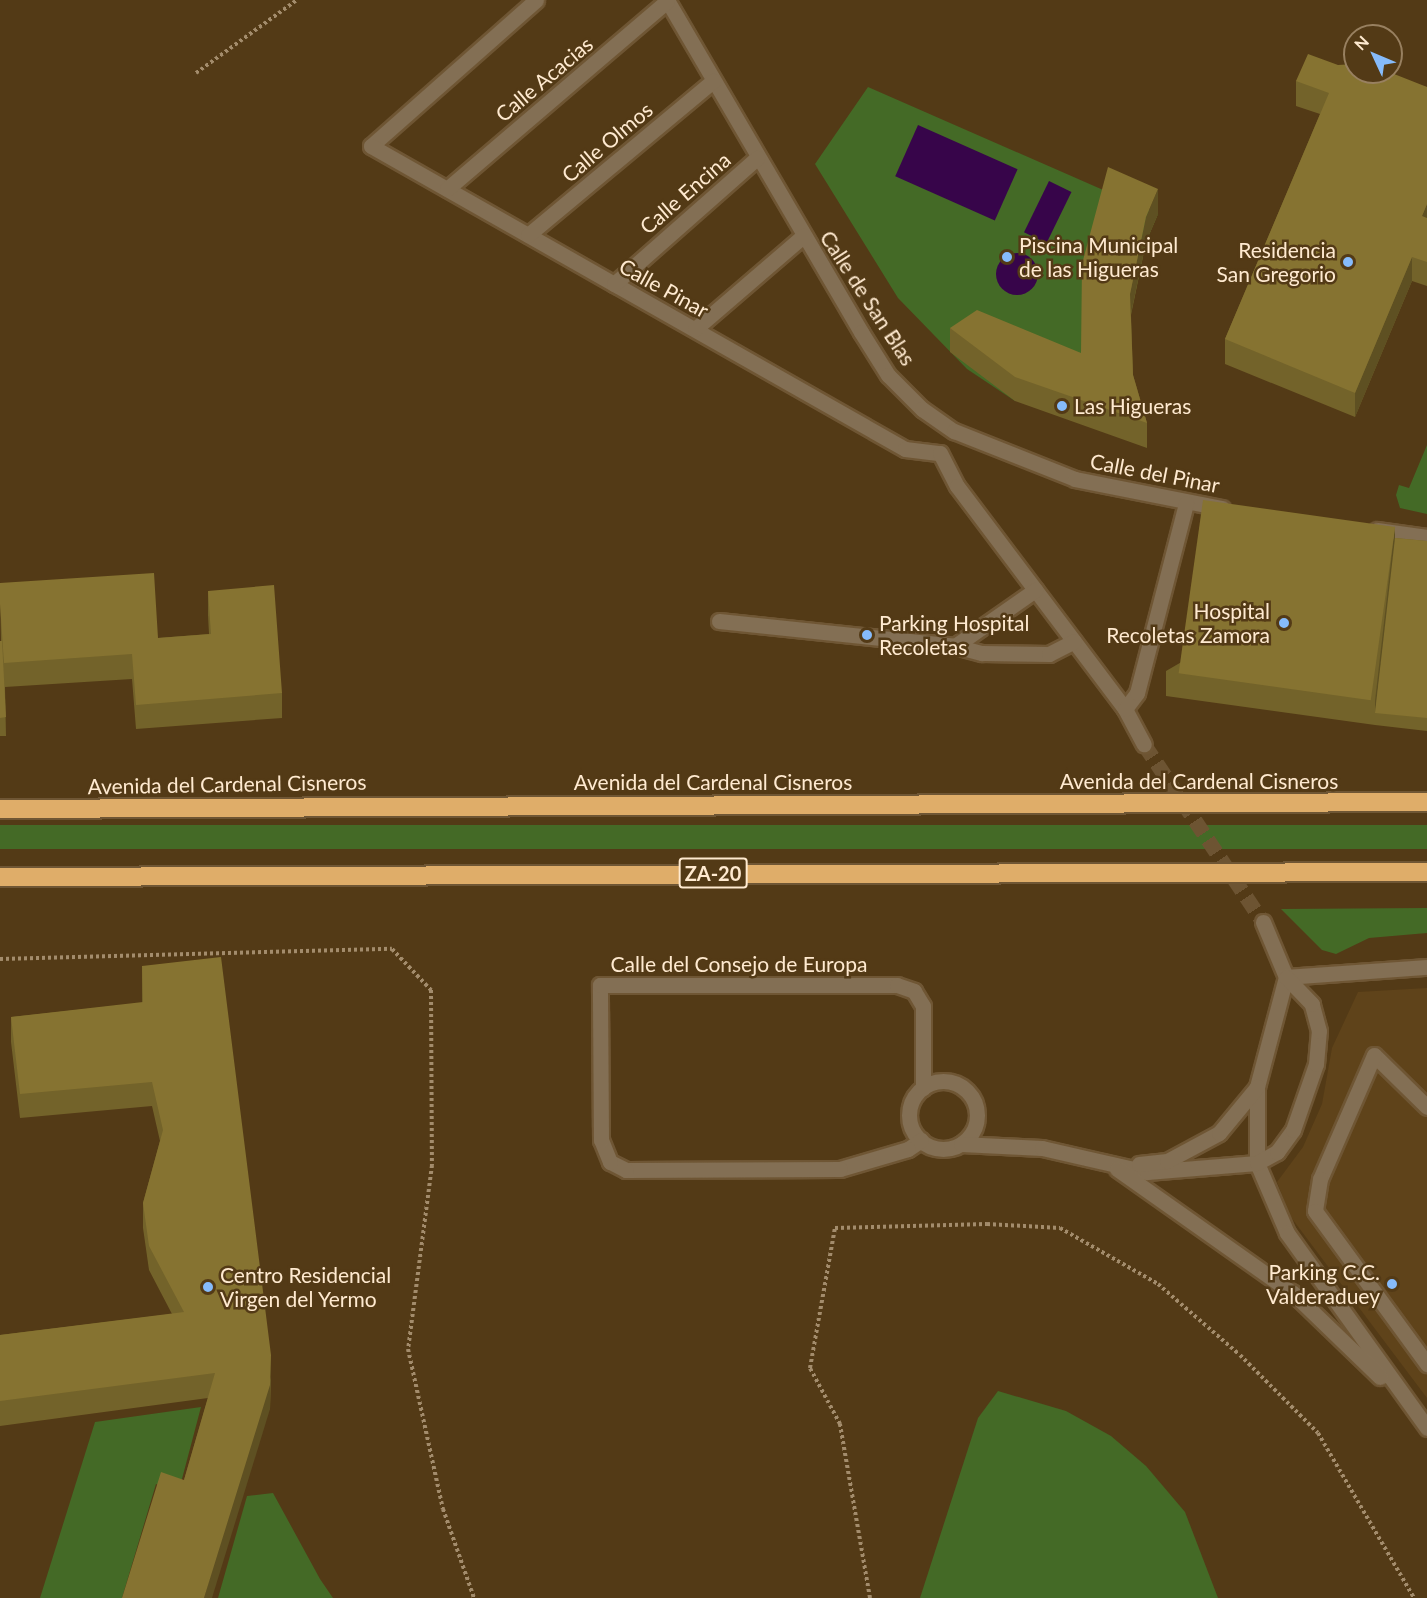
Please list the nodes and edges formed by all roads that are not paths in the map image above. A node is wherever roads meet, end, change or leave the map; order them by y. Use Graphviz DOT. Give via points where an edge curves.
graph roads {
  1 [pos="536,0"];
  2 [pos="667,1"];
  3 [pos="713,81"];
  4 [pos="757,158"];
  5 [pos="447,189"];
  6 [pos="528,235"];
  7 [pos="803,236"];
  8 [pos="614,284"];
  9 [pos="695,329"];
  10 [pos="954,431"];
  11 [pos="940,453"];
  12 [pos="1186,503"];
  13 [pos="1244,511"];
  14 [pos="1360,528"];
  15 [pos="1427,537"];
  16 [pos="1035,590"];
  17 [pos="719,621"];
  18 [pos="1074,641"];
  19 [pos="955,646"];
  20 [pos="1125,709"];
  21 [pos="1144,744"];
  22 [pos="1427,802"];
  23 [pos="0,809"];
  24 [pos="1427,872"];
  25 [pos="0,877"];
  26 [pos="1263,921"];
  27 [pos="1427,967"];
  28 [pos="1286,977"];
  29 [pos="1257,1087"];
  30 [pos="923,1088"];
  31 [pos="1427,1107"];
  32 [pos="921,1140"];
  33 [pos="961,1144"];
  34 [pos="1257,1163"];
  35 [pos="1115,1167"];
  36 [pos="1427,1364"];
  37 [pos="1413,1410"];
  38 [pos="1427,1428"];
  1 -- 5 [label="street, Calle Pinar" via="371,146"];
  2 -- 3 [label="street, Calle de San Blas"];
  2 -- 5 [label="street, Calle Acacias"];
  3 -- 4 [label="street, Calle de San Blas"];
  3 -- 6 [label="street, Calle Olmos"];
  4 -- 7 [label="street, Calle de San Blas"];
  4 -- 8 [label="street, Calle Encina"];
  5 -- 6 [label="street, Calle Pinar"];
  6 -- 8 [label="street, Calle Pinar"];
  7 -- 9 [label="street"];
  7 -- 10 [label="street, Calle de San Blas" via="888,375"];
  8 -- 9 [label="street, Calle Pinar"];
  9 -- 11 [label="street, Calle Pinar" via="905,448"];
  10 -- 11 [label="street"];
  10 -- 12 [label="street, Calle del Pinar" via="1075,479"];
  11 -- 16 [label="street" via="957,486"];
  12 -- 13 [label="street, Calle del Pinar"];
  12 -- 20 [label="street" via="1137,693"];
  14 -- 15 [label="street"];
  16 -- 18 [label="street"];
  16 -- 19 [label="street"];
  17 -- 19 [label="street"];
  18 -- 19 [label="street" via="1049,654 982,653"];
  18 -- 20 [label="street"];
  20 -- 21 [label="street"];
  22 -- 23 [label="highway, Avenida del Cardenal Cisneros"];
  24 -- 25 [label="highway, ZA-20"];
  26 -- 28 [label="street"];
  27 -- 28 [label="street"];
  28 -- 29 [label="street"];
  28 -- 34 [label="street" via="1312,1004 1319,1031 1316,1064 1293,1130 1277,1152"];
  29 -- 34 [label="street"];
  29 -- 35 [label="street" via="1219,1133 1196,1148 1167,1161"];
  30 -- 32 [label="street" via="909,1118"];
  30 -- 32 [label="street, Calle del Consejo de Europa" via="923,1006 914,991 897,985 600,984 601,1140 610,1162 626,1170 840,1168 881,1159"];
  30 -- 33 [label="street" via="949,1082 973,1098 976,1122"];
  31 -- 36 [label="street" via="1374,1055 1320,1179 1315,1211"];
  32 -- 33 [label="street" via="940,1149"];
  33 -- 35 [label="street" via="1042,1148"];
  34 -- 35 [label="street" via="1198,1171"];
  34 -- 37 [label="street" via="1287,1233"];
  35 -- 37 [label="street" via="1293,1293"];
  37 -- 38 [label="street"];
}
